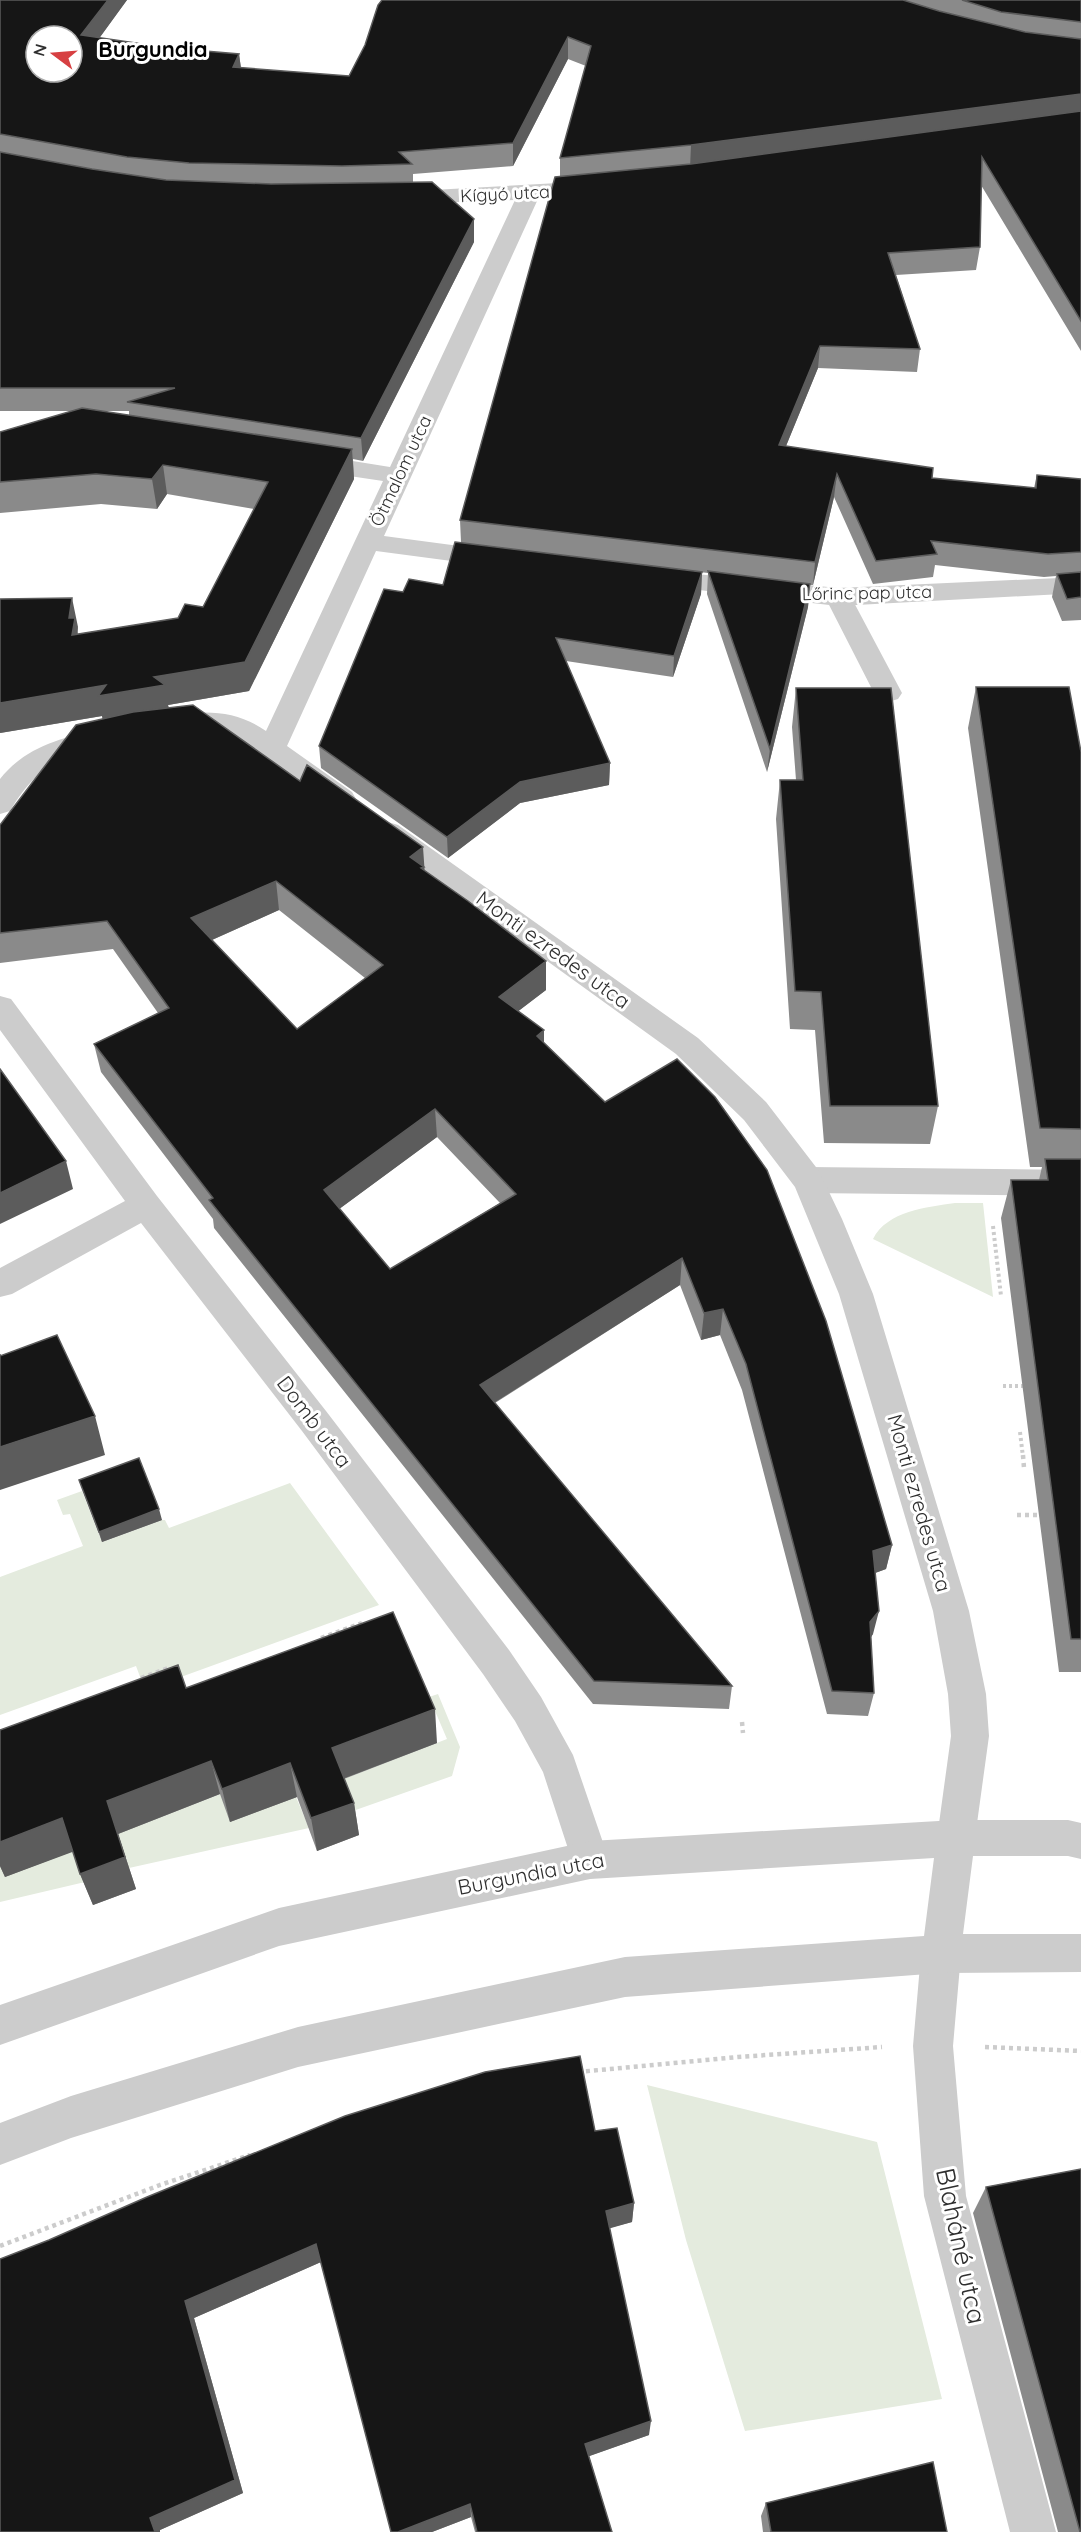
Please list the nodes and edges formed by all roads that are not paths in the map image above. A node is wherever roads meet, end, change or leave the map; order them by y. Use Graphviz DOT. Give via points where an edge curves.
graph roads {
  1 [pos="613,186"];
  2 [pos="530,193"];
  3 [pos="387,198"];
  4 [pos="283,458"];
  5 [pos="399,476"];
  6 [pos="368,542"];
  7 [pos="524,562"];
  8 [pos="630,575"];
  9 [pos="1081,585"];
  10 [pos="838,597"];
  11 [pos="888,693"];
  12 [pos="272,748"];
  13 [pos="0,804"];
  14 [pos="0,1007"];
  15 [pos="808,1180"];
  16 [pos="1081,1183"];
  17 [pos="146,1205"];
  18 [pos="0,1284"];
  19 [pos="956,1838"];
  20 [pos="1081,1841"];
  21 [pos="590,1860"];
  22 [pos="1081,1953"];
  23 [pos="941,1954"];
  24 [pos="0,2025"];
  25 [pos="0,2144"];
  26 [pos="1033,2532"];
  1 -- 2 [label="street, Kígyó utca"];
  2 -- 3 [label="street, Kígyó utca"];
  2 -- 5 [label="street, Ötmalom utca"];
  4 -- 5 [label="street"];
  5 -- 6 [label="street, Ötmalom utca"];
  6 -- 7 [label="street"];
  6 -- 12 [label="street, Ötmalom utca"];
  8 -- 10 [label="street, Lőrinc pap utca"];
  9 -- 10 [label="street, Lőrinc pap utca"];
  10 -- 11 [label="street"];
  12 -- 13 [label="street" via="245,729 208,722 76,744 41,758 18,777"];
  12 -- 15 [label="street, Monti ezredes utca" via="687,1046 755,1111"];
  14 -- 17 [label="street, Domb utca"];
  15 -- 16 [label="street"];
  15 -- 19 [label="street, Monti ezredes utca" via="856,1294 951,1611 970,1714"];
  17 -- 18 [label="street"];
  17 -- 21 [label="street, Domb utca" via="314,1421 528,1708 560,1767"];
  19 -- 20 [label="street, Burgundia utca"];
  19 -- 21 [label="street, Burgundia utca"];
  19 -- 23 [label="street, Monti ezredes utca"];
  21 -- 24 [label="street, Burgundia utca" via="279,1927"];
  22 -- 23 [label="street"];
  23 -- 25 [label="street" via="625,1977 298,2047 71,2117"];
  23 -- 26 [label="street, Blaháné utca" via="933,2046 945,2196"];
}
